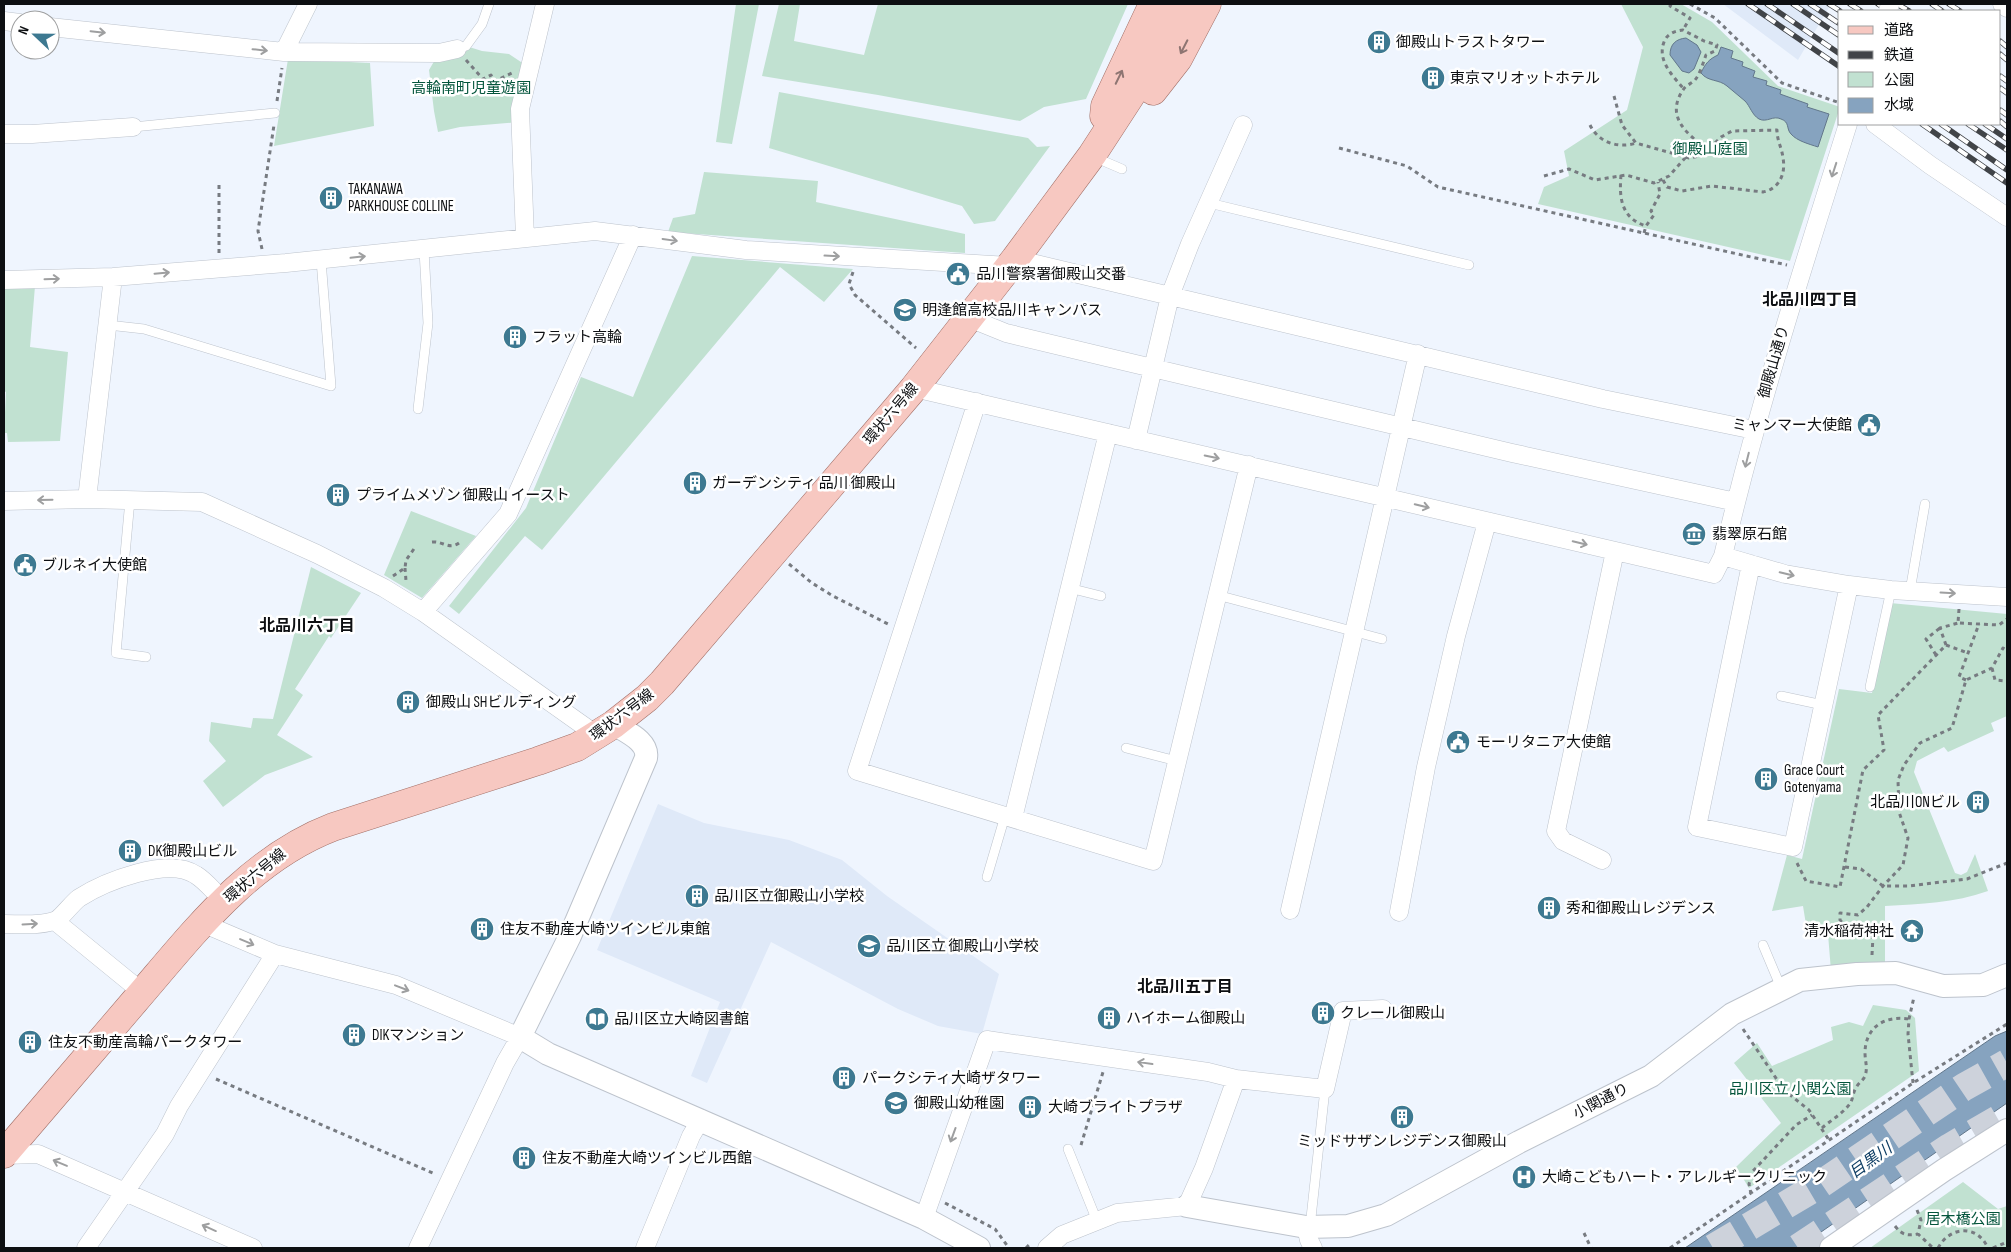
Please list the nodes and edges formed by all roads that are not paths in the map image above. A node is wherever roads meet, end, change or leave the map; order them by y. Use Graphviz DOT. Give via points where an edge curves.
graph roads {
  1 [pos="308,4"];
  2 [pos="489,4"];
  3 [pos="545,4"];
  4 [pos="1153,4"];
  5 [pos="1184,4"];
  6 [pos="1207,4"];
  7 [pos="2002,4"];
  8 [pos="2007,8"];
  9 [pos="60,27"];
  10 [pos="457,49"];
  11 [pos="284,52"];
  12 [pos="275,113"];
  13 [pos="1243,125"];
  14 [pos="1848,125"];
  15 [pos="1875,125"];
  16 [pos="133,127"];
  17 [pos="4,134"];
  18 [pos="1097,148"];
  19 [pos="1122,169"];
  20 [pos="1209,203"];
  21 [pos="2007,216"];
  22 [pos="632,235"];
  23 [pos="524,238"];
  24 [pos="424,250"];
  25 [pos="321,260"];
  26 [pos="1012,262"];
  27 [pos="1469,264"];
  28 [pos="113,277"];
  29 [pos="4,280"];
  30 [pos="1170,296"];
  31 [pos="969,318"];
  32 [pos="108,325"];
  33 [pos="1418,354"];
  34 [pos="1152,368"];
  35 [pos="914,388"];
  36 [pos="977,402"];
  37 [pos="418,409"];
  38 [pos="1401,426"];
  39 [pos="1754,430"];
  40 [pos="1108,433"];
  41 [pos="1136,440"];
  42 [pos="1249,465"];
  43 [pos="1385,497"];
  44 [pos="87,499"];
  45 [pos="130,500"];
  46 [pos="4,501"];
  47 [pos="1736,502"];
  48 [pos="1924,504"];
  49 [pos="1486,522"];
  50 [pos="1615,551"];
  51 [pos="1723,556"];
  52 [pos="1751,564"];
  53 [pos="1849,585"];
  54 [pos="1069,588"];
  55 [pos="1891,590"];
  56 [pos="1910,591"];
  57 [pos="1217,594"];
  58 [pos="1101,596"];
  59 [pos="2007,597"];
  60 [pos="423,612"];
  61 [pos="1354,632"];
  62 [pos="1382,639"];
  63 [pos="146,657"];
  64 [pos="1870,687"];
  65 [pos="1781,696"];
  66 [pos="1823,705"];
  67 [pos="606,730"];
  68 [pos="1126,748"];
  69 [pos="1177,761"];
  70 [pos="1009,817"];
  71 [pos="1602,860"];
  72 [pos="987,877"];
  73 [pos="224,901"];
  74 [pos="1290,910"];
  75 [pos="1399,912"];
  76 [pos="56,921"];
  77 [pos="202,923"];
  78 [pos="4,924"];
  79 [pos="1763,945"];
  80 [pos="275,954"];
  81 [pos="2007,975"];
  82 [pos="1782,990"];
  83 [pos="142,992"];
  84 [pos="1383,1009"];
  85 [pos="520,1037"];
  86 [pos="1236,1079"];
  87 [pos="1324,1089"];
  88 [pos="701,1119"];
  89 [pos="2007,1130"];
  90 [pos="1068,1149"];
  91 [pos="4,1155"];
  92 [pos="126,1191"];
  93 [pos="1187,1206"];
  94 [pos="924,1218"];
  95 [pos="1097,1221"];
  96 [pos="1310,1234"];
  97 [pos="86,1248"];
  98 [pos="253,1248"];
  99 [pos="418,1248"];
  100 [pos="645,1248"];
  101 [pos="979,1248"];
  102 [pos="1047,1248"];
  103 [pos="1832,1248"];
  1 -- 11 [label="street"];
  2 -- 10 [label="lane" via="482,24 466,46"];
  3 -- 23 [label="street" via="520,109"];
  18 -- 4 [label="main road, one-way" via="1105,106"];
  5 -- 18 [label="main road" via="1161,49"];
  6 -- 18 [label="main road, one-way" via="1178,59 1131,119"];
  7 -- 8 [label="street"];
  9 -- 11 [label="street, one-way"];
  10 -- 11 [label="street" via="439,53"];
  12 -- 16 [label="lane"];
  13 -- 20 [label="street"];
  14 -- 39 [label="street, 御殿山通り, one-way"];
  15 -- 21 [label="street" via="1930,166"];
  16 -- 17 [label="street"];
  18 -- 19 [label="lane"];
  18 -- 26 [label="main road, 環状六号線"];
  20 -- 27 [label="lane"];
  20 -- 30 [label="street"];
  22 -- 23 [label="street" via="595,231"];
  22 -- 26 [label="street, one-way" via="746,250"];
  22 -- 60 [label="street" via="508,514"];
  23 -- 24 [label="street"];
  25 -- 24 [label="street, one-way"];
  24 -- 37 [label="lane" via="428,323"];
  28 -- 25 [label="street, one-way"];
  25 -- 32 [label="lane" via="331,386 144,329"];
  26 -- 30 [label="street"];
  26 -- 31 [label="main road, 環状六号線"];
  29 -- 28 [label="street, one-way"];
  28 -- 32 [label="street"];
  30 -- 33 [label="street"];
  30 -- 34 [label="street"];
  31 -- 34 [label="street" via="1006,333"];
  31 -- 35 [label="main road, 環状六号線"];
  32 -- 44 [label="street"];
  33 -- 38 [label="street"];
  33 -- 39 [label="street" via="1602,399"];
  34 -- 38 [label="street"];
  34 -- 41 [label="street"];
  35 -- 36 [label="street"];
  35 -- 67 [label="main road, 環状六号線" via="662,683"];
  36 -- 40 [label="street"];
  36 -- 70 [label="street" via="857,771"];
  38 -- 43 [label="street"];
  38 -- 47 [label="street"];
  39 -- 47 [label="street, 御殿山通り, one-way"];
  40 -- 41 [label="street"];
  40 -- 54 [label="street"];
  41 -- 42 [label="street, one-way"];
  42 -- 43 [label="street"];
  42 -- 57 [label="street"];
  43 -- 49 [label="street, one-way"];
  43 -- 61 [label="street"];
  44 -- 45 [label="street"];
  44 -- 46 [label="street, one-way"];
  45 -- 60 [label="street" via="202,502 325,558"];
  45 -- 63 [label="lane" via="116,654"];
  47 -- 51 [label="street, 御殿山通り"];
  48 -- 56 [label="lane"];
  49 -- 50 [label="street, one-way"];
  49 -- 75 [label="street" via="1426,767"];
  50 -- 51 [label="street" via="1714,574"];
  50 -- 71 [label="street" via="1556,831 1563,841"];
  51 -- 52 [label="street"];
  52 -- 53 [label="street, one-way" via="1785,574"];
  52 -- 66 [label="street" via="1697,826 1793,847"];
  53 -- 55 [label="street"];
  53 -- 66 [label="street"];
  54 -- 58 [label="lane"];
  54 -- 70 [label="street"];
  55 -- 56 [label="street"];
  55 -- 64 [label="lane"];
  56 -- 59 [label="street, one-way"];
  57 -- 61 [label="lane"];
  57 -- 69 [label="street"];
  60 -- 67 [label="street"];
  61 -- 62 [label="lane"];
  61 -- 74 [label="street"];
  65 -- 66 [label="lane"];
  67 -- 73 [label="main road, 環状六号線" via="578,747 311,835 273,858"];
  67 -- 85 [label="street" via="644,745 646,758 570,936"];
  68 -- 69 [label="lane"];
  69 -- 70 [label="street" via="1153,861"];
  70 -- 72 [label="lane"];
  73 -- 76 [label="street" via="196,874 184,870 158,870 92,890 73,902"];
  73 -- 77 [label="main road, 環状六号線"];
  78 -- 76 [label="street, one-way"];
  76 -- 83 [label="street"];
  77 -- 80 [label="street, one-way"];
  77 -- 83 [label="main road, 環状六号線"];
  79 -- 82 [label="lane"];
  80 -- 85 [label="street, one-way" via="396,985"];
  80 -- 92 [label="street" via="179,1106 165,1134"];
  81 -- 82 [label="street, 小関通り" via="1983,985 1943,986 1896,974 1871,974 1800,980"];
  82 -- 96 [label="street, 小関通り" via="1732,1014 1651,1076 1519,1142 1386,1215"];
  83 -- 91 [label="main road, 環状六号線"];
  84 -- 87 [label="street" via="1342,1012"];
  85 -- 88 [label="street" via="548,1054"];
  85 -- 99 [label="street"];
  86 -- 87 [label="street"];
  86 -- 93 [label="street"];
  86 -- 94 [label="street, one-way" via="987,1040"];
  87 -- 96 [label="lane"];
  88 -- 94 [label="street"];
  88 -- 100 [label="street"];
  89 -- 103 [label="street"];
  90 -- 95 [label="lane"];
  92 -- 91 [label="street, one-way" via="38,1154"];
  92 -- 97 [label="street"];
  98 -- 92 [label="street, one-way"];
  93 -- 95 [label="street" via="1117,1213"];
  93 -- 96 [label="street, 小関通り"];
  94 -- 101 [label="street"];
  95 -- 102 [label="street" via="1062,1235"];
}
